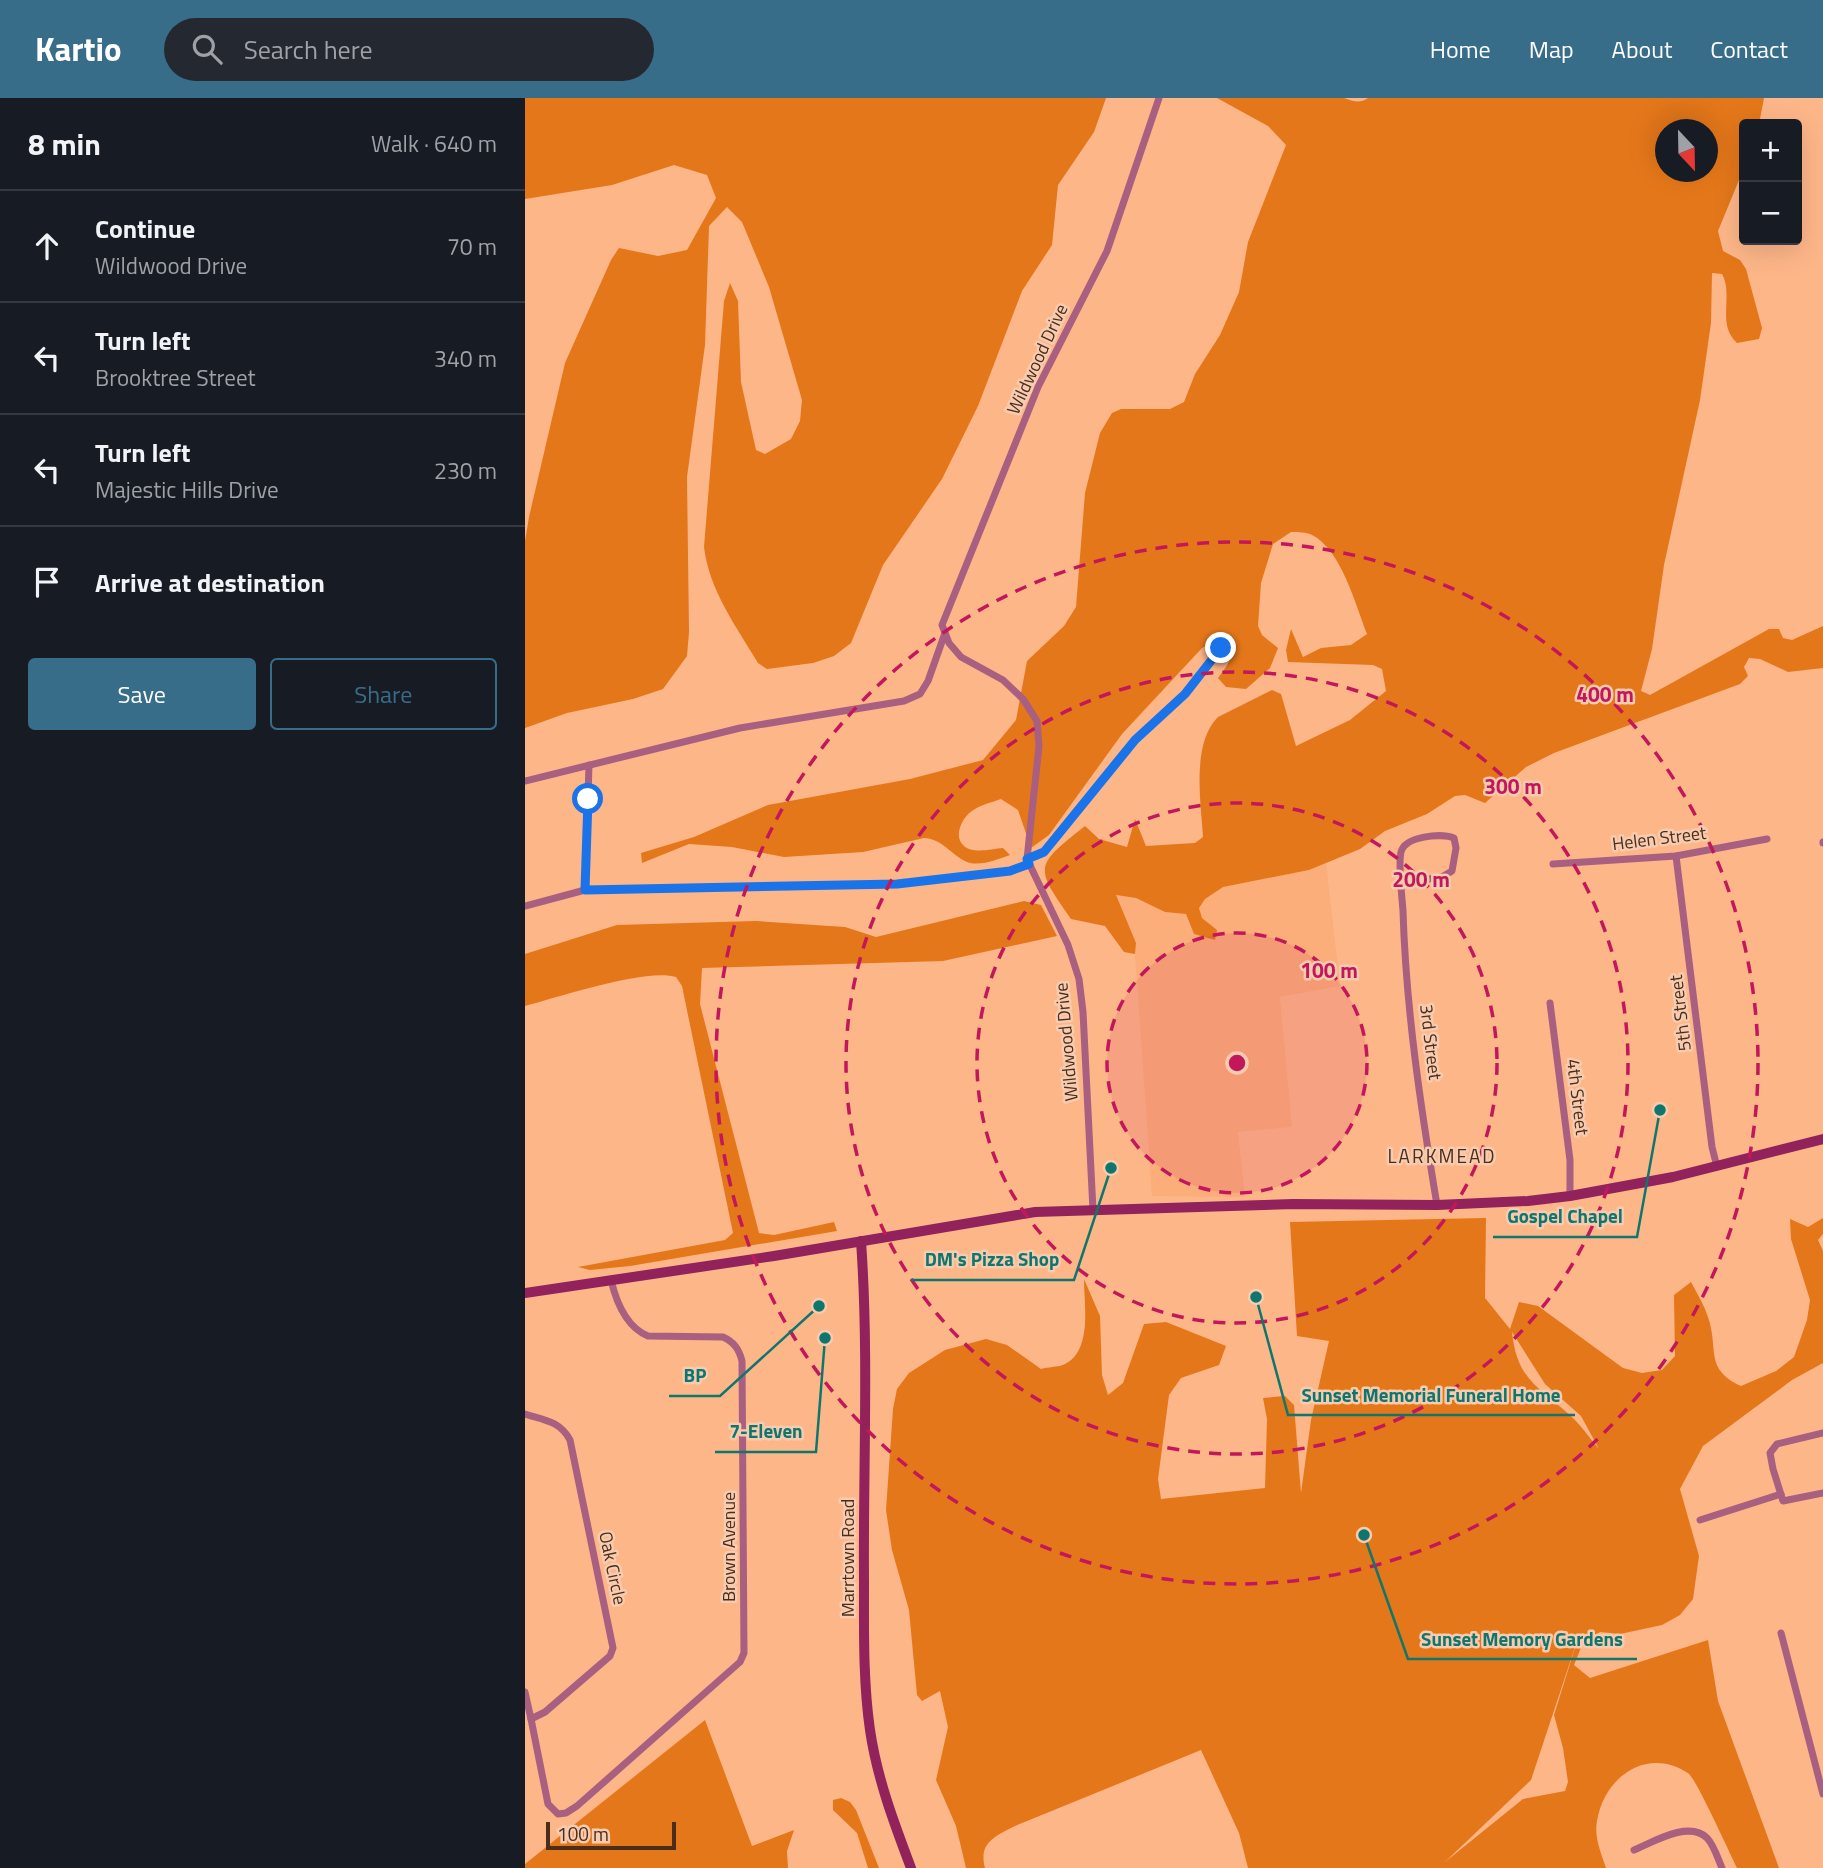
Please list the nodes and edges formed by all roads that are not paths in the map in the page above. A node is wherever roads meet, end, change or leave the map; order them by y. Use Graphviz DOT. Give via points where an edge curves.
graph roads {
  1 [pos="1159,98"];
  2 [pos="945,632"];
  3 [pos="1221,648"];
  4 [pos="589,765"];
  5 [pos="525,781"];
  6 [pos="1767,839"];
  7 [pos="1676,856"];
  8 [pos="1028,862"];
  9 [pos="1553,864"];
  10 [pos="1402,883"];
  11 [pos="585,890"];
  12 [pos="525,906"];
  13 [pos="1550,1003"];
  14 [pos="1823,1139"];
  15 [pos="1717,1167"];
  16 [pos="1570,1196"];
  17 [pos="1437,1205"];
  18 [pos="1093,1210"];
  19 [pos="861,1241"];
  20 [pos="611,1280"];
  21 [pos="525,1293"];
  22 [pos="525,1414"];
  23 [pos="1823,1433"];
  24 [pos="1823,1493"];
  25 [pos="1781,1494"];
  26 [pos="1700,1520"];
  27 [pos="1781,1633"];
  28 [pos="525,1692"];
  29 [pos="531,1719"];
  30 [pos="1823,1794"];
  31 [pos="1634,1850"];
  32 [pos="911,1868"];
  33 [pos="1721,1868"];
  1 -- 2 [label="street, Wildwood Drive" via="1107,251 1038,387 942,625"];
  2 -- 4 [label="street, Wildwood Drive" via="928,681 920,694 904,701 740,728"];
  2 -- 8 [label="street" via="961,657 1003,680 1037,721 1039,746"];
  3 -- 8 [label="street" via="1185,694 1135,740 1044,852"];
  4 -- 5 [label="street, Wildwood Drive"];
  4 -- 11 [label="street"];
  6 -- 7 [label="street, Helen Street"];
  7 -- 9 [label="street, Helen Street"];
  7 -- 15 [label="street, 5th Street"];
  8 -- 11 [label="street" via="1010,871 897,884"];
  8 -- 18 [label="street, Wildwood Drive" via="1068,945 1079,979"];
  10 -- 10 [label="street, 3rd Street" via="1405,845 1412,840 1454,838 1453,871"];
  10 -- 17 [label="street, 3rd Street" via="1411,1014"];
  11 -- 12 [label="street"];
  13 -- 16 [label="street, 4th Street" via="1570,1160"];
  14 -- 15 [label="main road"];
  15 -- 16 [label="main road"];
  16 -- 17 [label="main road"];
  17 -- 18 [label="main road"];
  18 -- 19 [label="main road" via="1035,1212"];
  19 -- 20 [label="main road"];
  19 -- 32 [label="main road, Marrtown Road" via="866,1317 864,1575 870,1730 883,1789"];
  20 -- 21 [label="main road"];
  20 -- 29 [label="street, Brown Avenue" via="620,1307 640,1333 723,1337 740,1351 744,1653 740,1662 566,1813 558,1814 548,1804"];
  22 -- 29 [label="street, Oak Circle" via="565,1429 570,1440 613,1648 610,1656"];
  23 -- 25 [label="street" via="1771,1448"];
  24 -- 25 [label="street" via="1783,1501"];
  25 -- 26 [label="street"];
  27 -- 30 [label="street"];
  28 -- 29 [label="street"];
  31 -- 33 [label="street" via="1689,1830 1709,1840"];
}
